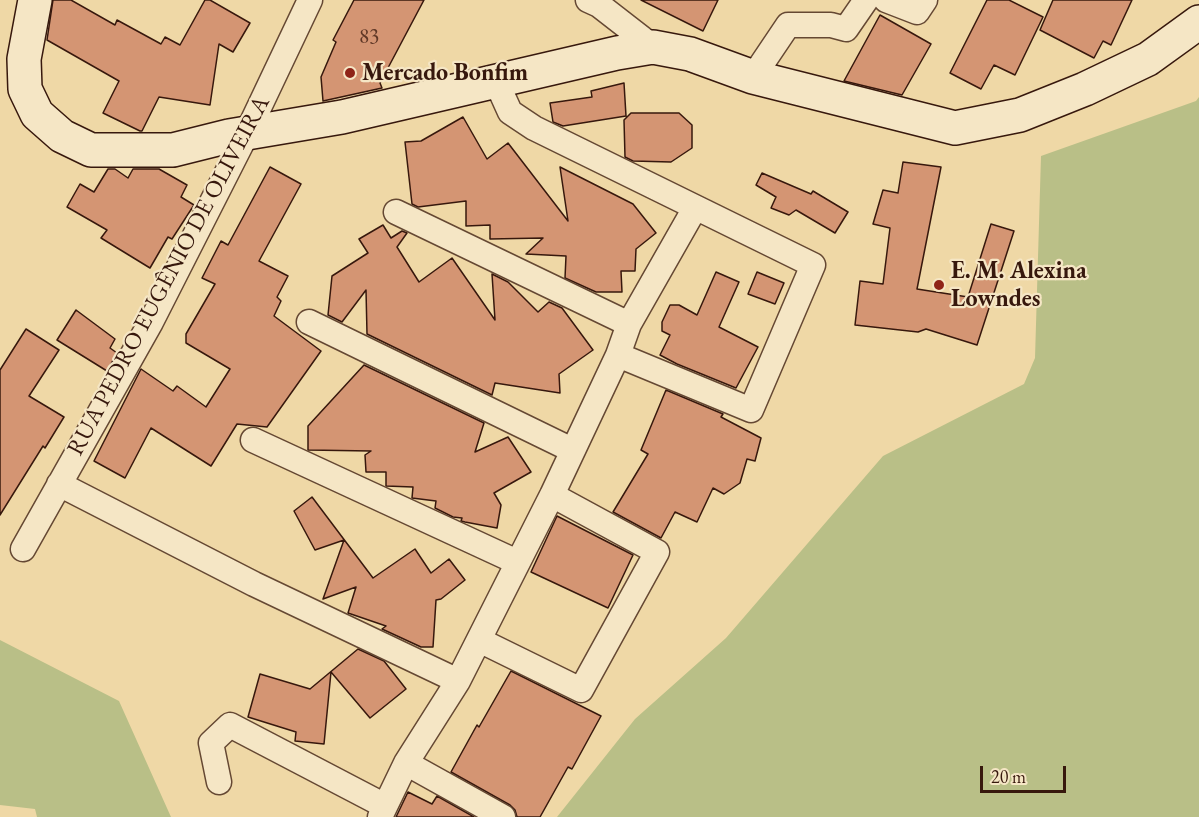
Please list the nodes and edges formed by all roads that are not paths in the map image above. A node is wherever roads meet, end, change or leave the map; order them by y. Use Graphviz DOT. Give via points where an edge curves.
graph roads {
  1 [pos="34,0"];
  2 [pos="310,0"];
  3 [pos="588,0"];
  4 [pos="866,0"];
  5 [pos="886,0"];
  6 [pos="925,0"];
  7 [pos="1199,22"];
  8 [pos="653,47"];
  9 [pos="753,77"];
  10 [pos="496,81"];
  11 [pos="246,135"];
  12 [pos="695,208"];
  13 [pos="396,212"];
  14 [pos="309,322"];
  15 [pos="629,324"];
  16 [pos="618,355"];
  17 [pos="253,440"];
  18 [pos="572,450"];
  19 [pos="59,484"];
  20 [pos="552,495"];
  21 [pos="23,549"];
  22 [pos="517,562"];
  23 [pos="479,640"];
  24 [pos="459,681"];
  25 [pos="406,763"];
  26 [pos="219,782"];
  27 [pos="383,811"];
  28 [pos="503,817"];
  1 -- 11 [label="main road" via="24,59 25,89 37,114 62,136 91,150 137,151 173,150"];
  2 -- 11 [label="street, RUA PEDRO EUGÊNIO DE OLIVEIRA"];
  3 -- 8 [label="street" via="599,4"];
  4 -- 9 [label="street" via="846,29 788,25"];
  5 -- 6 [label="street" via="917,12"];
  7 -- 9 [label="main road" via="1148,59 1085,89 1020,116 955,128"];
  8 -- 9 [label="main road" via="690,54"];
  8 -- 10 [label="main road"];
  10 -- 11 [label="main road"];
  10 -- 12 [label="street" via="510,112 534,128"];
  11 -- 19 [label="street, RUA PEDRO EUGÊNIO DE OLIVEIRA" via="151,322"];
  12 -- 15 [label="street"];
  12 -- 16 [label="street" via="813,265 751,410"];
  13 -- 15 [label="street"];
  14 -- 18 [label="street"];
  15 -- 16 [label="street"];
  16 -- 18 [label="street"];
  17 -- 22 [label="street"];
  18 -- 20 [label="street"];
  19 -- 21 [label="street, RUA PEDRO EUGÊNIO DE OLIVEIRA"];
  19 -- 24 [label="street" via="254,584"];
  20 -- 22 [label="street"];
  20 -- 23 [label="street" via="657,552 581,690"];
  22 -- 23 [label="street"];
  23 -- 24 [label="street"];
  24 -- 25 [label="street"];
  25 -- 27 [label="street"];
  25 -- 28 [label="street"];
  26 -- 27 [label="street" via="211,743 230,725"];
}
